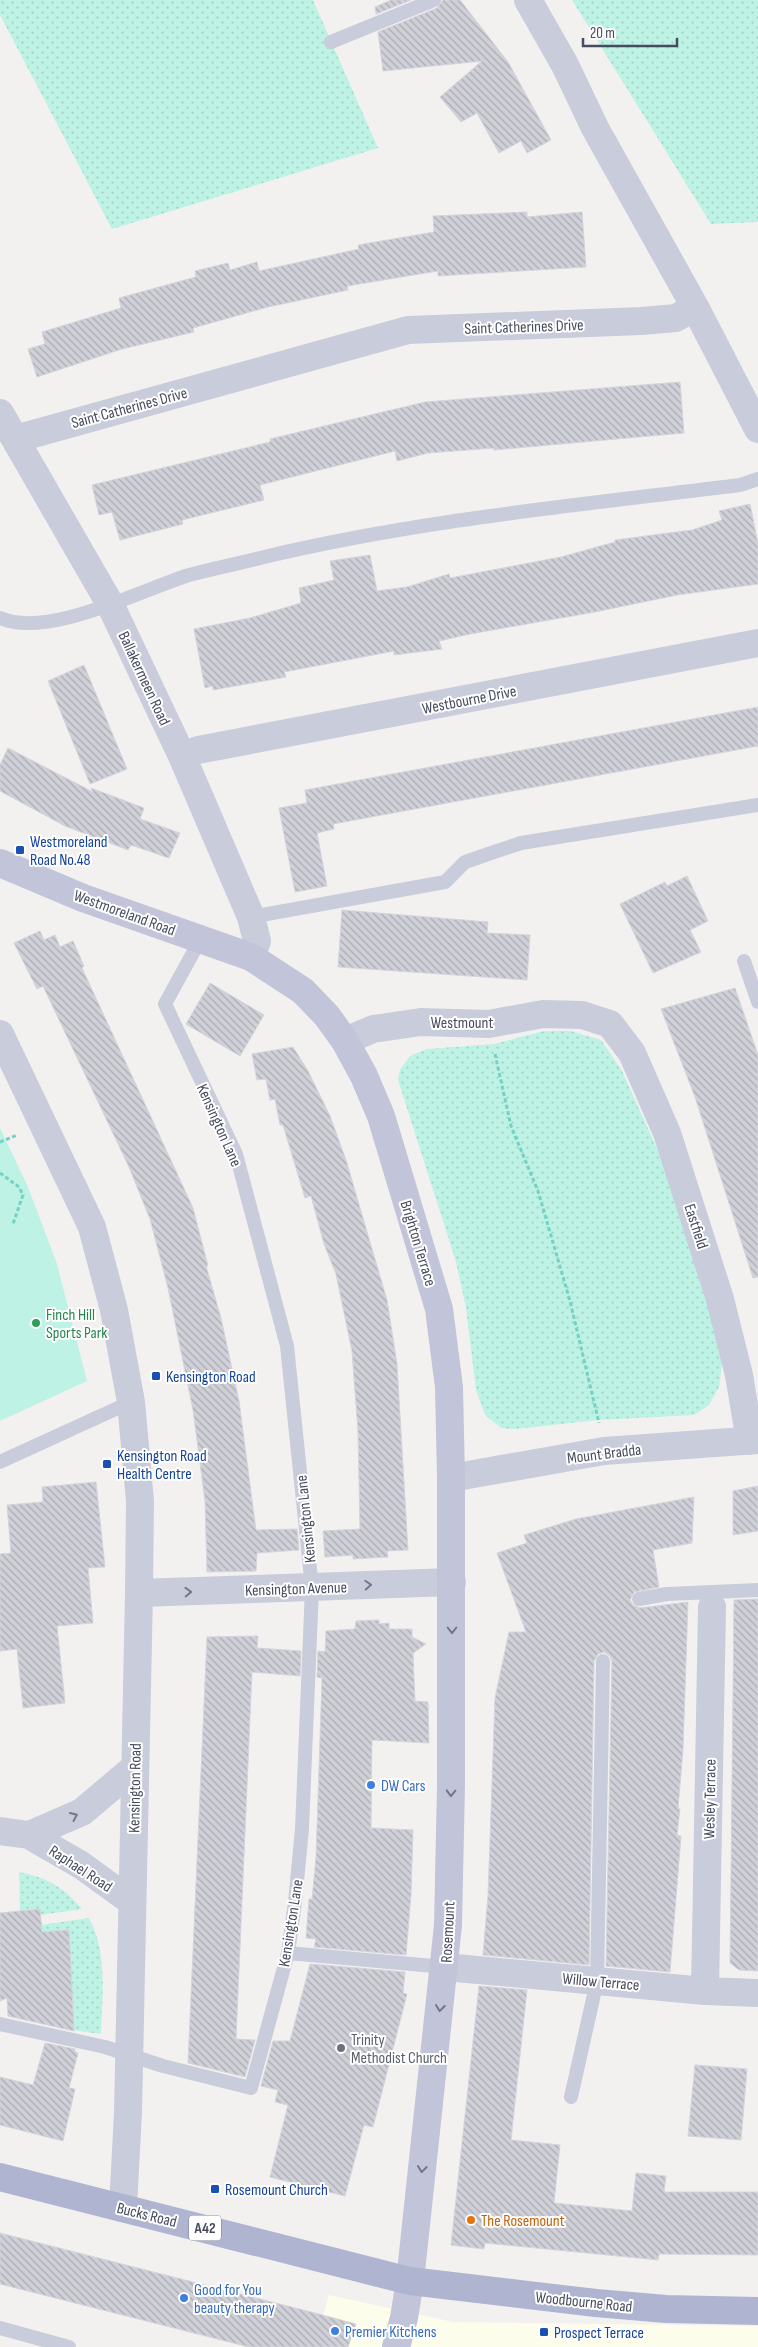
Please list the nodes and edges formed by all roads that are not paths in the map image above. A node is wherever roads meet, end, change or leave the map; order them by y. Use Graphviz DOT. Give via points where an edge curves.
graph roads {
  1 [pos="434,0"];
  2 [pos="528,0"];
  3 [pos="331,42"];
  4 [pos="695,307"];
  5 [pos="0,413"];
  6 [pos="758,429"];
  7 [pos="15,439"];
  8 [pos="758,479"];
  9 [pos="110,604"];
  10 [pos="0,618"];
  11 [pos="758,644"];
  12 [pos="182,756"];
  13 [pos="758,804"];
  14 [pos="0,863"];
  15 [pos="251,917"];
  16 [pos="200,940"];
  17 [pos="252,957"];
  18 [pos="744,961"];
  19 [pos="758,1002"];
  20 [pos="610,1024"];
  21 [pos="0,1034"];
  22 [pos="345,1041"];
  23 [pos="131,1402"];
  24 [pos="754,1441"];
  25 [pos="0,1462"];
  26 [pos="451,1478"];
  27 [pos="452,1582"];
  28 [pos="312,1588"];
  29 [pos="758,1590"];
  30 [pos="139,1593"];
  31 [pos="639,1600"];
  32 [pos="712,1607"];
  33 [pos="603,1661"];
  34 [pos="134,1768"];
  35 [pos="0,1831"];
  36 [pos="29,1835"];
  37 [pos="132,1902"];
  38 [pos="288,1953"];
  39 [pos="445,1967"];
  40 [pos="597,1981"];
  41 [pos="705,1991"];
  42 [pos="758,1993"];
  43 [pos="0,2024"];
  44 [pos="129,2055"];
  45 [pos="571,2097"];
  46 [pos="0,2177"];
  47 [pos="123,2207"];
  48 [pos="410,2280"];
  49 [pos="758,2311"];
  50 [pos="0,2328"];
  51 [pos="69,2347"];
  52 [pos="396,2347"];
  1 -- 3 [label="lane"];
  2 -- 4 [label="street"];
  4 -- 6 [label="street"];
  4 -- 7 [label="street, Saint Catherines Drive" via="676,318 641,321 408,330"];
  5 -- 7 [label="street, Ballakermeen Road"];
  7 -- 9 [label="street, Ballakermeen Road"];
  8 -- 9 [label="lane" via="740,485 412,526 189,575"];
  9 -- 10 [label="lane" via="49,622"];
  9 -- 12 [label="street, Ballakermeen Road"];
  11 -- 12 [label="street, Westbourne Drive" via="198,750"];
  12 -- 15 [label="street, Ballakermeen Road"];
  13 -- 15 [label="lane" via="521,843 465,862 445,882"];
  14 -- 16 [label="main road, Westmoreland Road" via="83,898"];
  15 -- 17 [label="street, Ballakermeen Road" via="256,941"];
  16 -- 17 [label="main road, Westmoreland Road"];
  16 -- 28 [label="lane, Kensington Lane" via="165,1004 236,1154 287,1346"];
  17 -- 22 [label="main road, Brighton Terrace" via="302,991 327,1016"];
  18 -- 19 [label="lane"];
  20 -- 22 [label="street, Westmount" via="582,1015 543,1014 489,1024 421,1022 373,1029"];
  20 -- 24 [label="street, Eastfield" via="632,1053 667,1133 720,1298"];
  21 -- 23 [label="street, Kensington Road" via="92,1227 114,1310"];
  22 -- 26 [label="main road, Brighton Terrace" via="381,1116 440,1309 449,1387"];
  23 -- 25 [label="lane"];
  23 -- 30 [label="street, Kensington Road" via="140,1501"];
  24 -- 26 [label="street, Mount Bradda" via="604,1451"];
  26 -- 27 [label="main road, Brighton Terrace"];
  28 -- 27 [label="street, Kensington Avenue, one-way"];
  27 -- 39 [label="main road, Rosemount, one-way" via="451,1785"];
  30 -- 28 [label="street, Kensington Avenue, one-way"];
  28 -- 38 [label="lane, Kensington Lane" via="302,1829"];
  29 -- 31 [label="lane" via="667,1594"];
  30 -- 34 [label="street, Kensington Road"];
  32 -- 41 [label="street, Wesley Terrace"];
  33 -- 40 [label="lane"];
  36 -- 34 [label="street, Raphael Road, one-way" via="82,1812"];
  34 -- 37 [label="street, Kensington Road"];
  35 -- 36 [label="street, Raphael Road"];
  36 -- 37 [label="street, Raphael Road" via="81,1865"];
  37 -- 44 [label="street, Kensington Road"];
  38 -- 39 [label="lane"];
  38 -- 44 [label="lane, Kensington Lane" via="251,2088"];
  39 -- 40 [label="street, Willow Terrace"];
  39 -- 48 [label="main road, Rosemount, one-way"];
  40 -- 41 [label="street, Willow Terrace"];
  40 -- 45 [label="lane"];
  41 -- 42 [label="street, Willow Terrace"];
  43 -- 44 [label="lane"];
  44 -- 47 [label="street, Kensington Road"];
  46 -- 47 [label="main road, Bucks Road / A42"];
  47 -- 48 [label="main road, Bucks Road / A42"];
  48 -- 49 [label="main road, Woodbourne Road / A42" via="596,2303 666,2309"];
  48 -- 52 [label="main road, Rosemount"];
  50 -- 51 [label="lane"];
}
